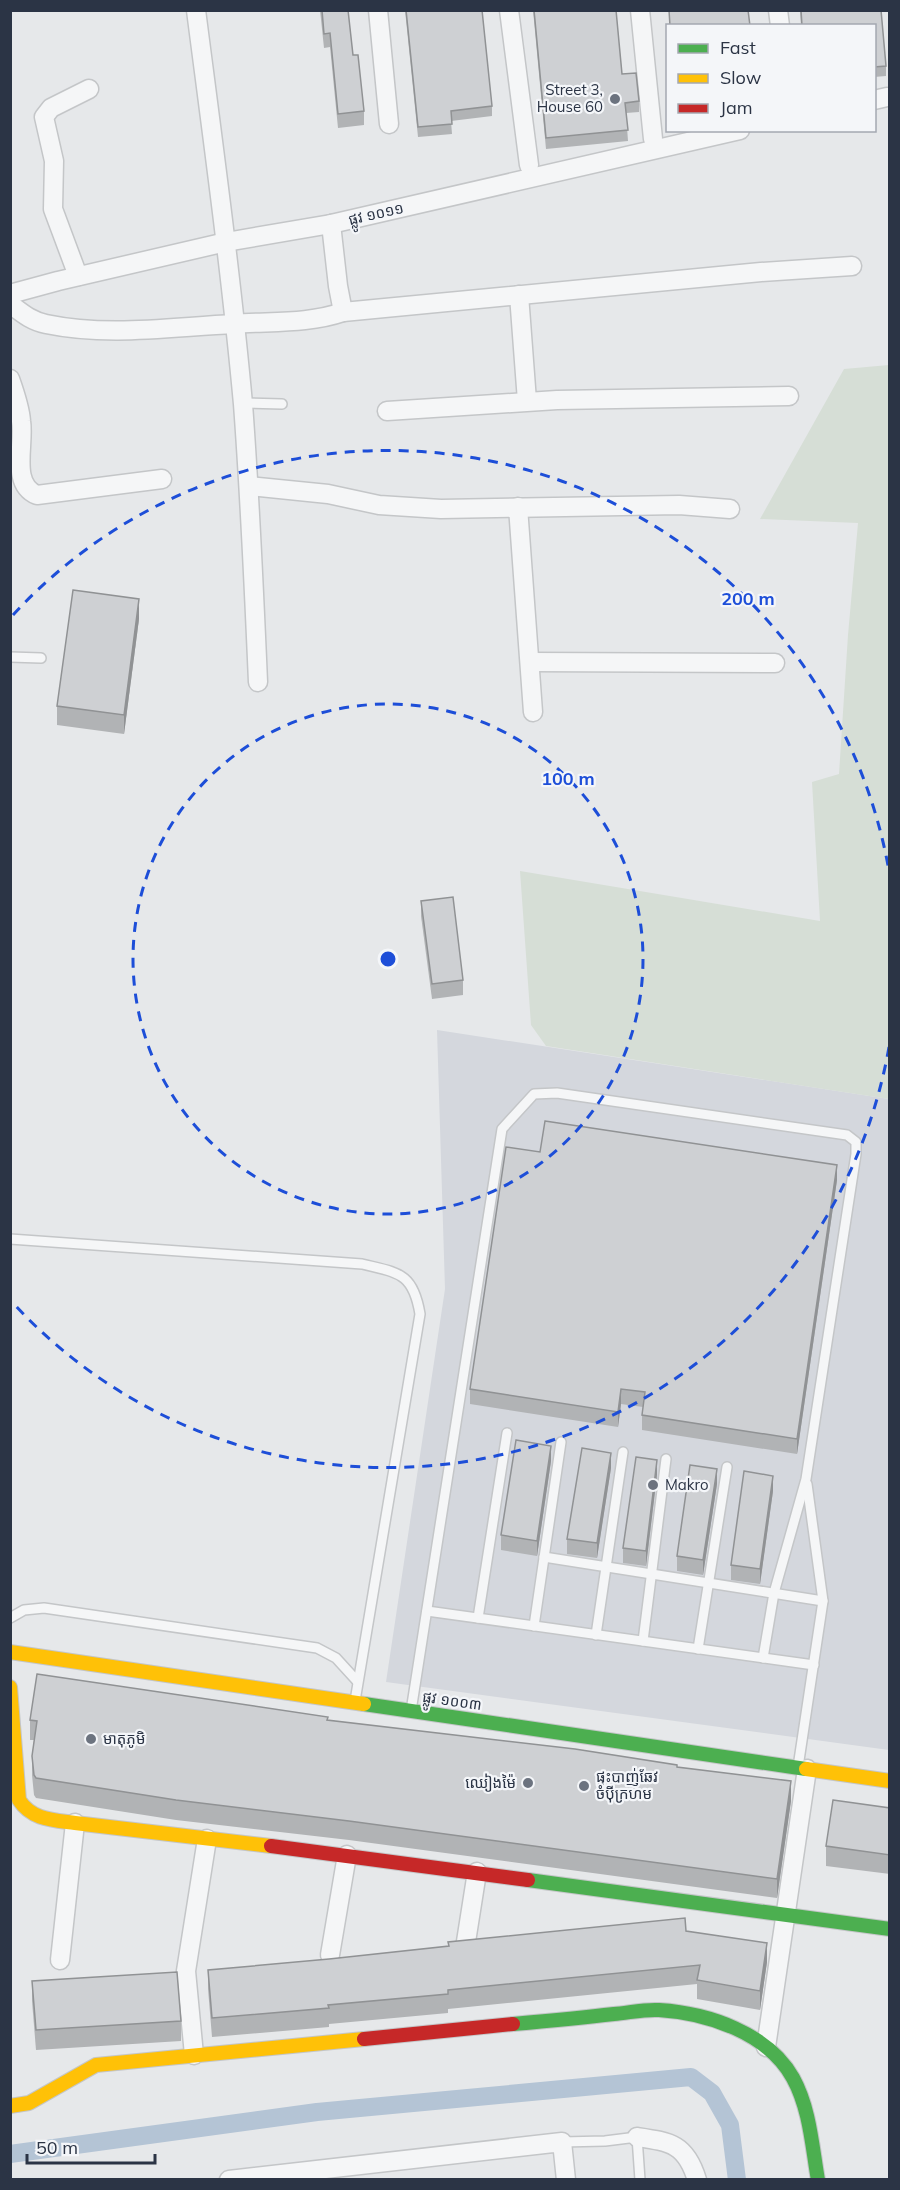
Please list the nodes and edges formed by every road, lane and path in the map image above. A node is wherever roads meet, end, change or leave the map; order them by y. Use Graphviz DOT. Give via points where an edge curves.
graph roads {
  1 [pos="196,10"];
  2 [pos="378,10"];
  3 [pos="509,10"];
  4 [pos="640,10"];
  5 [pos="89,89"];
  6 [pos="389,124"];
  7 [pos="731,132"];
  8 [pos="653,139"];
  9 [pos="529,165"];
  10 [pos="331,224"];
  11 [pos="226,242"];
  12 [pos="852,266"];
  13 [pos="78,276"];
  14 [pos="10,294"];
  15 [pos="519,295"];
  16 [pos="10,304"];
  17 [pos="343,312"];
  18 [pos="235,324"];
  19 [pos="10,379"];
  20 [pos="789,396"];
  21 [pos="527,401"];
  22 [pos="243,404"];
  23 [pos="282,404"];
  24 [pos="387,411"];
  25 [pos="162,479"];
  26 [pos="249,486"];
  27 [pos="518,507"];
  28 [pos="729,509"];
  29 [pos="10,657"];
  30 [pos="41,658"];
  31 [pos="530,662"];
  32 [pos="775,663"];
  33 [pos="258,682"];
  34 [pos="532,712"];
  35 [pos="10,1239"];
  36 [pos="507,1433"];
  37 [pos="561,1442"];
  38 [pos="623,1452"];
  39 [pos="666,1459"];
  40 [pos="727,1467"];
  41 [pos="806,1479"];
  42 [pos="544,1557"];
  43 [pos="606,1567"];
  44 [pos="651,1574"];
  45 [pos="708,1583"];
  46 [pos="774,1593"];
  47 [pos="823,1601"];
  48 [pos="427,1611"];
  49 [pos="10,1618"];
  50 [pos="478,1618"];
  51 [pos="534,1626"];
  52 [pos="596,1635"];
  53 [pos="643,1641"];
  54 [pos="698,1649"];
  55 [pos="10,1652"];
  56 [pos="763,1658"];
  57 [pos="814,1665"];
  58 [pos="357,1681"];
  59 [pos="10,1687"];
  60 [pos="355,1703"];
  61 [pos="411,1712"];
  62 [pos="802,1769"];
  63 [pos="890,1781"];
  64 [pos="75,1823"];
  65 [pos="207,1839"];
  66 [pos="347,1855"];
  67 [pos="477,1872"];
  68 [pos="787,1915"];
  69 [pos="890,1929"];
  70 [pos="465,1948"];
  71 [pos="330,1955"];
  72 [pos="60,1960"];
  73 [pos="766,2047"];
  74 [pos="194,2055"];
  75 [pos="10,2106"];
  76 [pos="637,2137"];
  77 [pos="561,2142"];
  78 [pos="229,2180"];
  79 [pos="566,2180"];
  80 [pos="640,2180"];
  81 [pos="697,2180"];
  82 [pos="818,2180"];
  1 -- 11 [label="street"];
  2 -- 6 [label="street"];
  3 -- 9 [label="street"];
  4 -- 8 [label="street"];
  5 -- 13 [label="street" via="51,108 44,117 54,161 53,209"];
  7 -- 10 [label="street, ផ្លូវ ១០១១"];
  10 -- 11 [label="street, ផ្លូវ ១០១១"];
  10 -- 17 [label="street"];
  11 -- 13 [label="street, ផ្លូវ ១០១១"];
  11 -- 18 [label="street"];
  12 -- 15 [label="street"];
  13 -- 14 [label="street, ផ្លូវ ១០១១"];
  15 -- 17 [label="street"];
  15 -- 21 [label="street"];
  16 -- 18 [label="street" via="44,324 94,331"];
  17 -- 18 [label="street" via="323,319"];
  18 -- 22 [label="street"];
  19 -- 25 [label="street" via="22,422 21,474 32,493"];
  20 -- 21 [label="street"];
  21 -- 24 [label="street"];
  22 -- 23 [label="lane"];
  22 -- 26 [label="street"];
  26 -- 27 [label="street" via="410,507"];
  26 -- 33 [label="street"];
  27 -- 28 [label="street" via="679,505"];
  27 -- 31 [label="street"];
  29 -- 30 [label="lane"];
  31 -- 32 [label="street"];
  31 -- 34 [label="street"];
  35 -- 58 [label="lane" via="362,1264 400,1274 416,1293 420,1314"];
  36 -- 50 [label="lane"];
  37 -- 42 [label="lane"];
  38 -- 43 [label="lane"];
  39 -- 44 [label="lane"];
  40 -- 45 [label="lane"];
  41 -- 46 [label="lane"];
  41 -- 47 [label="lane"];
  41 -- 48 [label="lane" via="855,1142 847,1135 557,1093 534,1094 502,1129"];
  42 -- 43 [label="lane"];
  42 -- 51 [label="lane"];
  43 -- 44 [label="lane"];
  43 -- 52 [label="lane"];
  44 -- 45 [label="lane"];
  44 -- 53 [label="lane"];
  45 -- 46 [label="lane"];
  45 -- 54 [label="lane"];
  46 -- 47 [label="lane"];
  46 -- 56 [label="lane"];
  47 -- 57 [label="lane"];
  48 -- 50 [label="lane"];
  48 -- 61 [label="lane"];
  49 -- 58 [label="lane" via="24,1610 44,1608 317,1648 336,1658"];
  50 -- 51 [label="lane"];
  51 -- 52 [label="lane"];
  52 -- 53 [label="lane"];
  53 -- 54 [label="lane"];
  54 -- 56 [label="lane"];
  55 -- 60 [label="street, ផ្លូវ ១០០៣"];
  56 -- 57 [label="lane"];
  57 -- 62 [label="lane"];
  58 -- 60 [label="lane"];
  59 -- 64 [label="street" via="19,1800 31,1815"];
  60 -- 61 [label="street, ផ្លូវ ១០០៣"];
  61 -- 62 [label="street, ផ្លូវ ១០០៣"];
  62 -- 63 [label="street, ផ្លូវ ១០០៣"];
  62 -- 68 [label="street"];
  64 -- 65 [label="street"];
  64 -- 72 [label="street"];
  65 -- 66 [label="street"];
  65 -- 74 [label="street" via="186,1971"];
  66 -- 67 [label="street"];
  66 -- 71 [label="street"];
  67 -- 68 [label="street"];
  67 -- 70 [label="street"];
  68 -- 69 [label="street"];
  68 -- 73 [label="street"];
  73 -- 74 [label="street" via="710,2018 657,2010"];
  73 -- 82 [label="street" via="788,2072 801,2097"];
  74 -- 75 [label="street" via="96,2065 29,2103"];
  76 -- 77 [label="lane"];
  76 -- 80 [label="lane"];
  76 -- 81 [label="street" via="670,2142 692,2163"];
  77 -- 78 [label="street"];
  77 -- 79 [label="street"];
}
